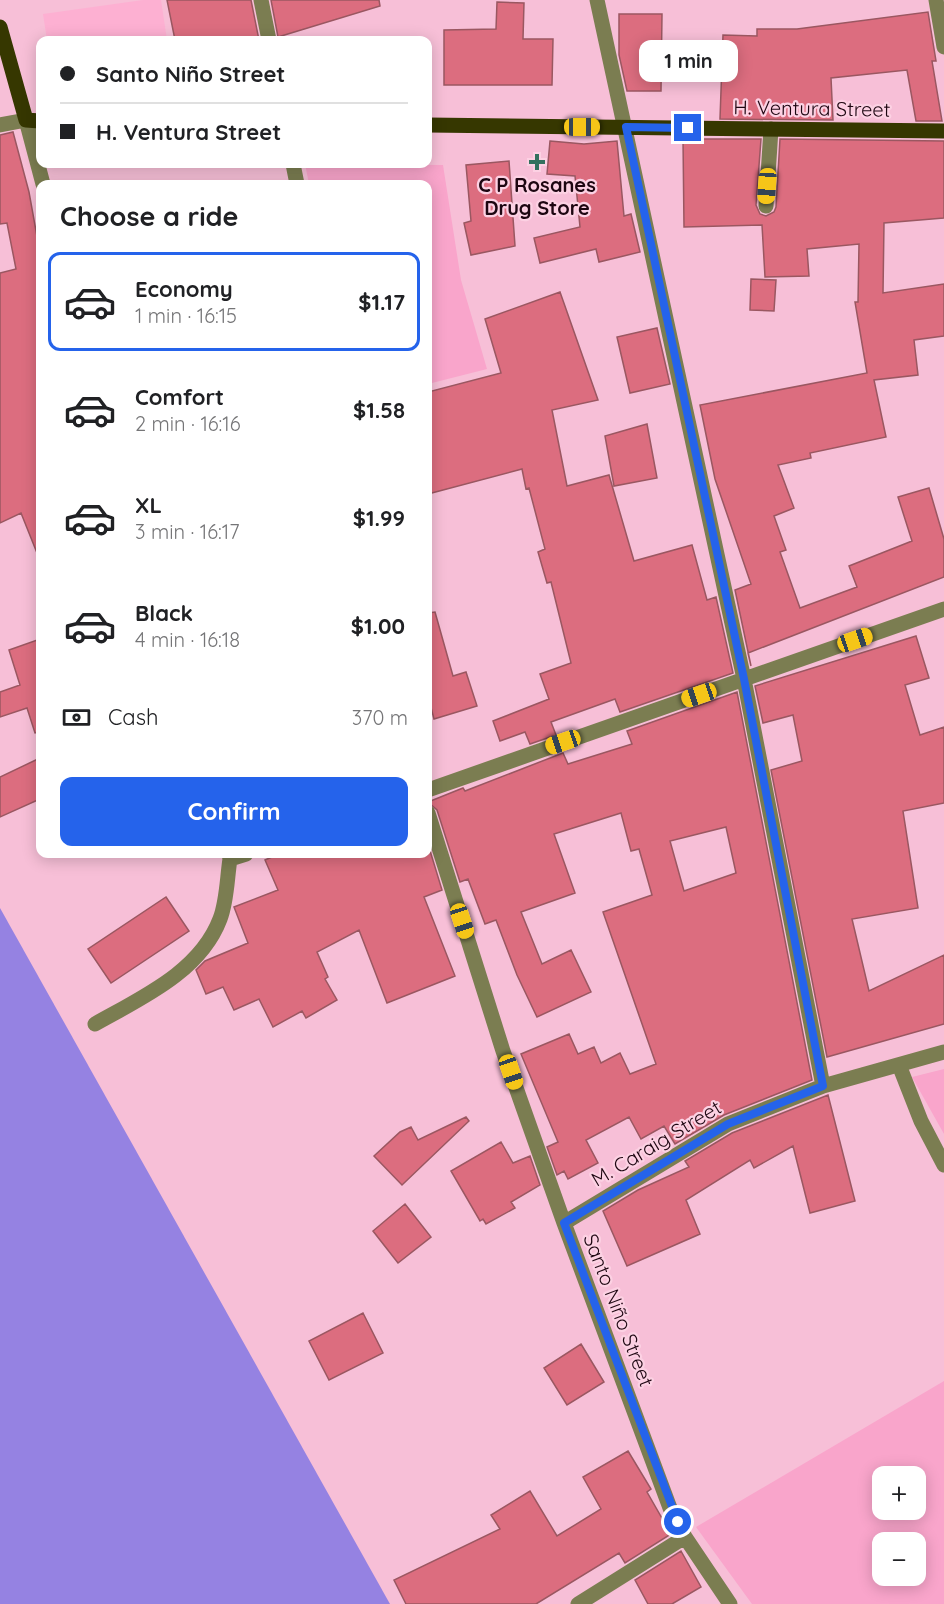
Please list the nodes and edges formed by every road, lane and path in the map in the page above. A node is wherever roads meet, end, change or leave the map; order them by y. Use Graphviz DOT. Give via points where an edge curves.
graph roads {
  1 [pos="261,0"];
  2 [pos="597,0"];
  3 [pos="936,0"];
  4 [pos="0,27"];
  5 [pos="268,36"];
  6 [pos="944,47"];
  7 [pos="33,121"];
  8 [pos="0,125"];
  9 [pos="432,125"];
  10 [pos="626,127"];
  11 [pos="771,129"];
  12 [pos="944,131"];
  13 [pos="36,140"];
  14 [pos="766,206"];
  15 [pos="944,609"];
  16 [pos="744,679"];
  17 [pos="432,789"];
  18 [pos="432,826"];
  19 [pos="230,858"];
  20 [pos="95,1024"];
  21 [pos="944,1052"];
  22 [pos="899,1065"];
  23 [pos="823,1086"];
  24 [pos="944,1165"];
  25 [pos="564,1223"];
  26 [pos="685,1537"];
  27 [pos="578,1604"];
  28 [pos="730,1604"];
  1 -- 5 [label="street"];
  2 -- 10 [label="street"];
  3 -- 6 [label="street"];
  4 -- 7 [label="main road"];
  7 -- 8 [label="street"];
  7 -- 13 [label="street"];
  9 -- 10 [label="main road, H. Ventura Street"];
  10 -- 11 [label="main road, H. Ventura Street"];
  10 -- 16 [label="street"];
  11 -- 12 [label="main road, H. Ventura Street"];
  11 -- 14 [label="street"];
  15 -- 16 [label="street"];
  16 -- 17 [label="street"];
  16 -- 23 [label="street"];
  18 -- 25 [label="street, Santo Niño Street" via="503,1051"];
  19 -- 20 [label="street" via="221,918 200,953 168,981"];
  21 -- 22 [label="street, M. Caraig Street"];
  22 -- 23 [label="street, M. Caraig Street"];
  22 -- 24 [label="street"];
  23 -- 25 [label="street, M. Caraig Street" via="728,1124"];
  25 -- 26 [label="street, Santo Niño Street" via="670,1508"];
  26 -- 27 [label="street"];
  26 -- 28 [label="street, Santo Niño Street"];
}
